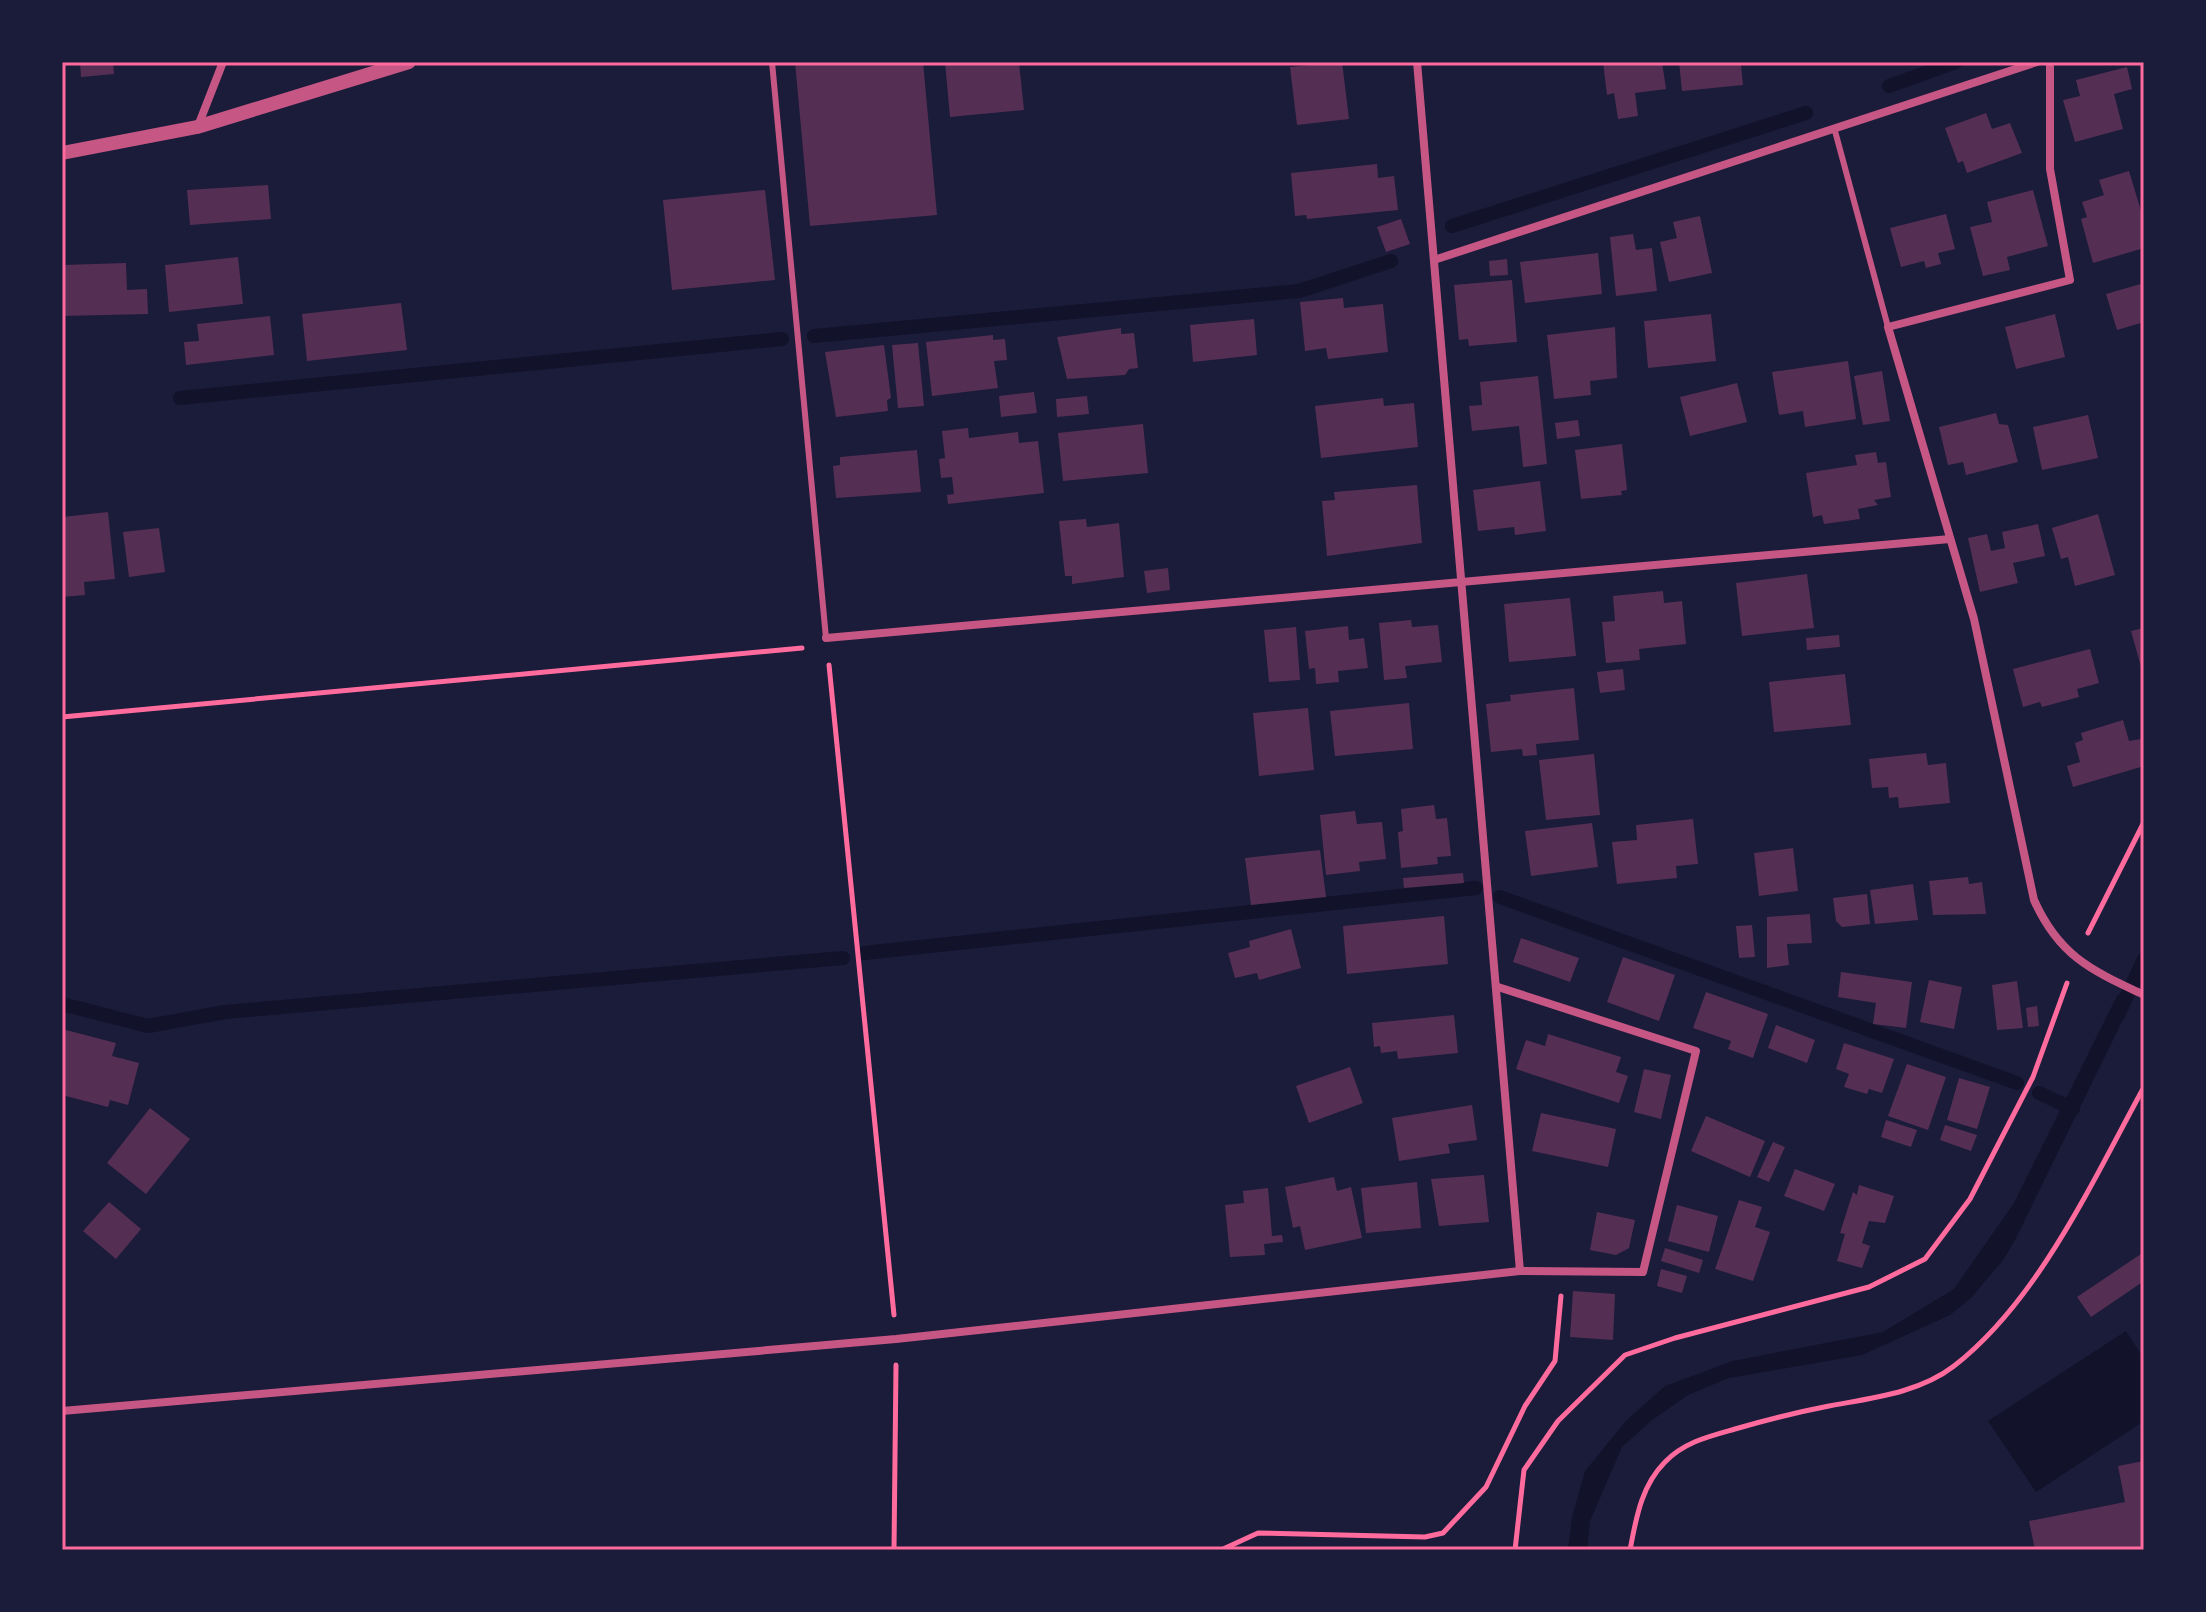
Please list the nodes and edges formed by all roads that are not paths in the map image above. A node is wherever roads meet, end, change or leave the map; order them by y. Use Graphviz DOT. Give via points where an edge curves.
graph roads {
  1 [pos="223,62"];
  2 [pos="409,62"];
  3 [pos="772,62"];
  4 [pos="1417,62"];
  5 [pos="2037,62"];
  6 [pos="2050,62"];
  7 [pos="197,127"];
  8 [pos="1835,131"];
  9 [pos="62,153"];
  10 [pos="1434,260"];
  11 [pos="1888,327"];
  12 [pos="1950,539"];
  13 [pos="1460,582"];
  14 [pos="826,638"];
  15 [pos="1498,987"];
  16 [pos="2144,995"];
  17 [pos="1520,1271"];
  18 [pos="62,1411"];
  1 -- 7 [label="street"];
  2 -- 7 [label="street"];
  3 -- 14 [label="lane"];
  4 -- 10 [label="street"];
  5 -- 8 [label="street"];
  6 -- 11 [label="street" via="2050,169 2070,280"];
  7 -- 9 [label="street"];
  8 -- 10 [label="street"];
  8 -- 11 [label="lane"];
  10 -- 13 [label="street"];
  11 -- 12 [label="street"];
  12 -- 13 [label="street"];
  12 -- 16 [label="street" via="1974,619 2034,900 2049,932 2091,970"];
  13 -- 14 [label="street"];
  13 -- 15 [label="street"];
  15 -- 17 [label="street"];
  15 -- 17 [label="street" via="1696,1051 1643,1272"];
  17 -- 18 [label="street" via="896,1339"];
}
